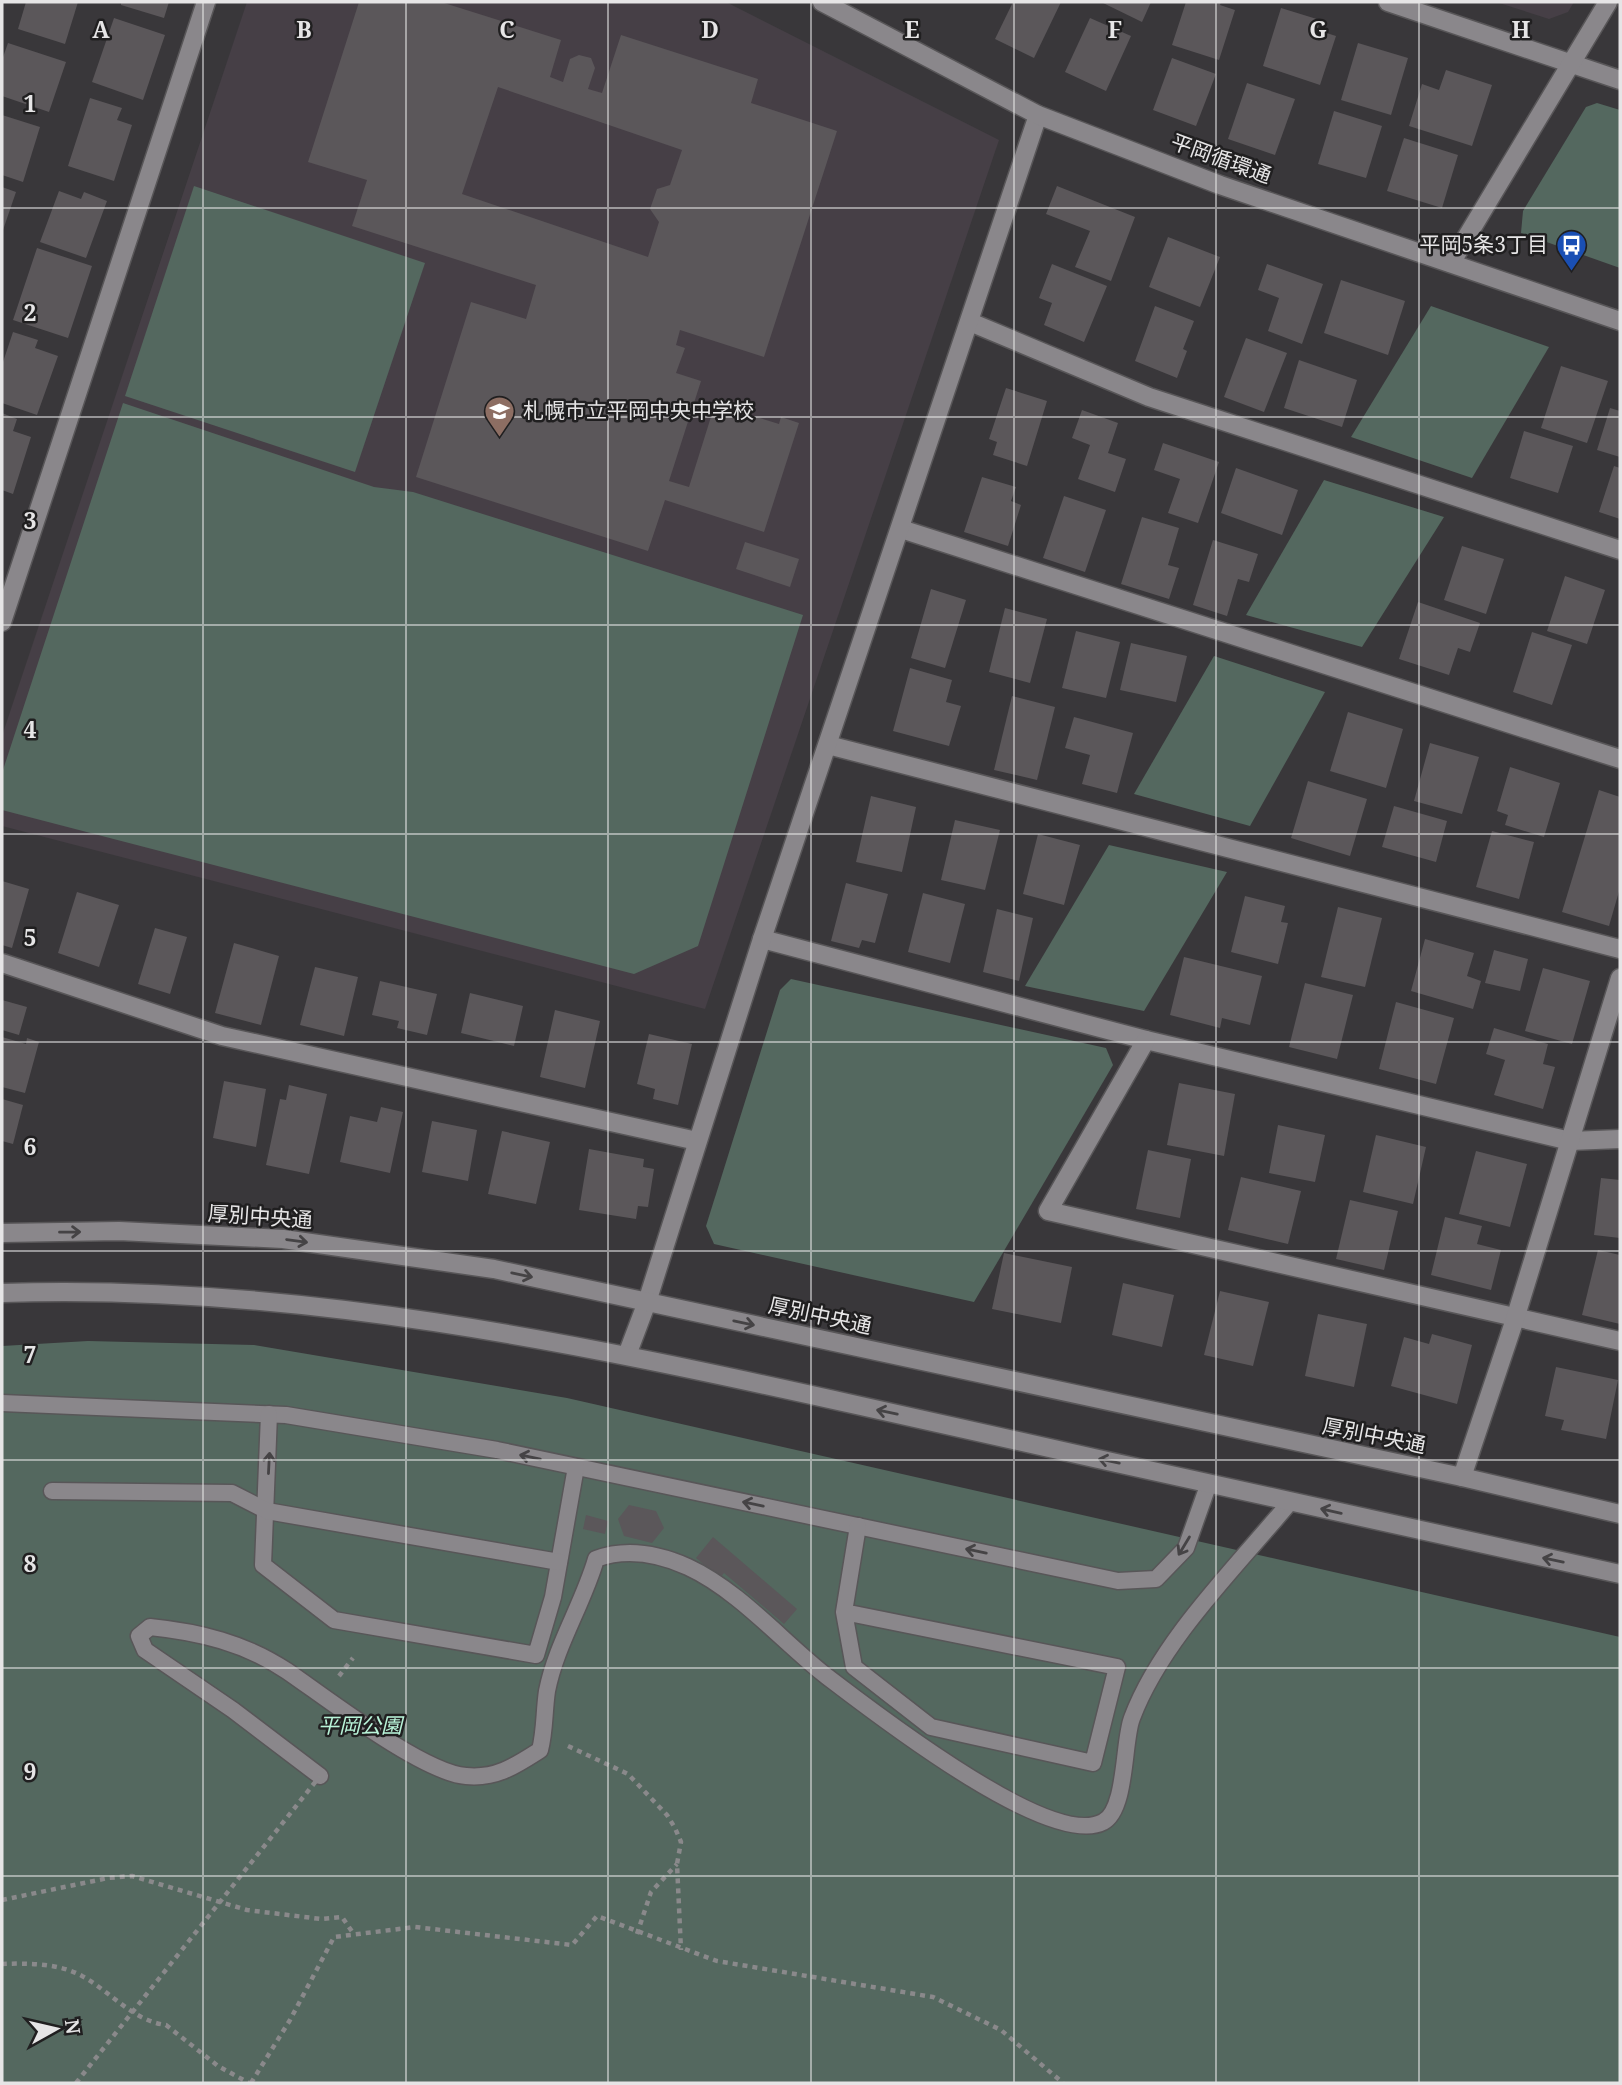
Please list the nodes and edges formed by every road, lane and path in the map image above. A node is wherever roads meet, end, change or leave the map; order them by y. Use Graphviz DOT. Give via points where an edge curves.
graph roads {
  1 [pos="206,2"];
  2 [pos="822,2"];
  3 [pos="1388,2"];
  4 [pos="1608,2"];
  5 [pos="848,8"];
  6 [pos="1571,62"];
  7 [pos="1620,80"];
  8 [pos="1038,115"];
  9 [pos="1451,263"];
  10 [pos="1620,321"];
  11 [pos="970,322"];
  12 [pos="901,529"];
  13 [pos="1620,550"];
  14 [pos="2,622"];
  15 [pos="828,745"];
  16 [pos="1620,760"];
  17 [pos="762,939"];
  18 [pos="1620,948"];
  19 [pos="2,963"];
  20 [pos="1620,978"];
  21 [pos="1146,1040"];
  22 [pos="1620,1139"];
  23 [pos="697,1141"];
  24 [pos="1570,1141"];
  25 [pos="2,1233"];
  26 [pos="2,1293"];
  27 [pos="647,1302"];
  28 [pos="1515,1319"];
  29 [pos="1620,1341"];
  30 [pos="627,1355"];
  31 [pos="2,1403"];
  32 [pos="269,1415"];
  33 [pos="576,1467"];
  34 [pos="1462,1477"];
  35 [pos="1209,1483"];
  36 [pos="52,1491"];
  37 [pos="1291,1501"];
  38 [pos="267,1511"];
  39 [pos="1620,1514"];
  40 [pos="858,1526"];
  41 [pos="559,1562"];
  42 [pos="1620,1574"];
  43 [pos="844,1612"];
  44 [pos="544,1735"];
  45 [pos="320,1776"];
  46 [pos="677,1864"];
  47 [pos="2,1900"];
  48 [pos="353,1933"];
  49 [pos="637,1934"];
  50 [pos="681,1950"];
  51 [pos="2,1965"];
  52 [pos="76,2083"];
  53 [pos="250,2083"];
  54 [pos="1063,2083"];
  1 -- 14 [label="street"];
  2 -- 5 [label="street, 平岡循環通"];
  3 -- 6 [label="street"];
  4 -- 6 [label="street"];
  5 -- 8 [label="street, 平岡循環通"];
  6 -- 7 [label="street"];
  6 -- 9 [label="street"];
  8 -- 9 [label="street, 平岡循環通" via="1220,185"];
  8 -- 11 [label="street"];
  9 -- 10 [label="street, 平岡循環通"];
  11 -- 12 [label="street"];
  11 -- 13 [label="street" via="1150,397"];
  12 -- 15 [label="street"];
  12 -- 16 [label="street"];
  15 -- 17 [label="street"];
  15 -- 18 [label="street"];
  17 -- 21 [label="street"];
  17 -- 23 [label="street"];
  19 -- 23 [label="street" via="222,1036"];
  20 -- 24 [label="street"];
  21 -- 24 [label="street"];
  21 -- 28 [label="street" via="1048,1210"];
  22 -- 24 [label="street"];
  23 -- 27 [label="street"];
  24 -- 28 [label="street"];
  25 -- 27 [label="street, 厚別中央通, one-way" via="119,1231 283,1239 494,1269"];
  26 -- 30 [label="street" via="200,1294 398,1314"];
  27 -- 30 [label="street"];
  27 -- 34 [label="street, 厚別中央通, one-way"];
  28 -- 29 [label="street"];
  28 -- 34 [label="street"];
  35 -- 30 [label="street, one-way"];
  31 -- 32 [label="lane"];
  33 -- 32 [label="lane, one-way" via="498,1450"];
  38 -- 32 [label="lane, one-way"];
  40 -- 33 [label="lane, one-way"];
  33 -- 41 [label="lane"];
  34 -- 39 [label="street, 厚別中央通"];
  35 -- 37 [label="street"];
  35 -- 40 [label="lane, one-way" via="1186,1548 1156,1579 1118,1581"];
  36 -- 38 [label="lane" via="232,1493"];
  42 -- 37 [label="street, one-way"];
  37 -- 44 [label="lane" via="1151,1675 1130,1720 1124,1775 1105,1822 1089,1827 1050,1820 997,1796 825,1674 741,1603 690,1568 657,1556 617,1552 596,1559 547,1691"];
  38 -- 41 [label="lane"];
  38 -- 41 [label="lane" via="263,1565 334,1620 536,1655"];
  40 -- 43 [label="lane"];
  43 -- 43 [label="lane" via="1117,1667 1093,1763 931,1727 854,1667"];
  44 -- 45 [label="lane" via="540,1750 510,1770 463,1776 397,1745 257,1654 218,1638 182,1631 150,1627 139,1636 145,1650"];
  44 -- 46 [label="path" via="628,1774 640,1785 675,1828 681,1842"];
  45 -- 52 [label="path, bridge"];
  46 -- 49 [label="path" via="651,1892"];
  46 -- 50 [label="path"];
  47 -- 48 [label="path" via="132,1876 247,1910 321,1919 342,1917"];
  48 -- 49 [label="path" via="415,1927 572,1945 597,1916"];
  48 -- 53 [label="path" via="334,1937"];
  49 -- 50 [label="path"];
  50 -- 54 [label="path" via="756,1969 933,1997 1001,2030"];
  51 -- 53 [label="path" via="31,1963 82,1975 111,1999 166,2025 218,2066"];
}
